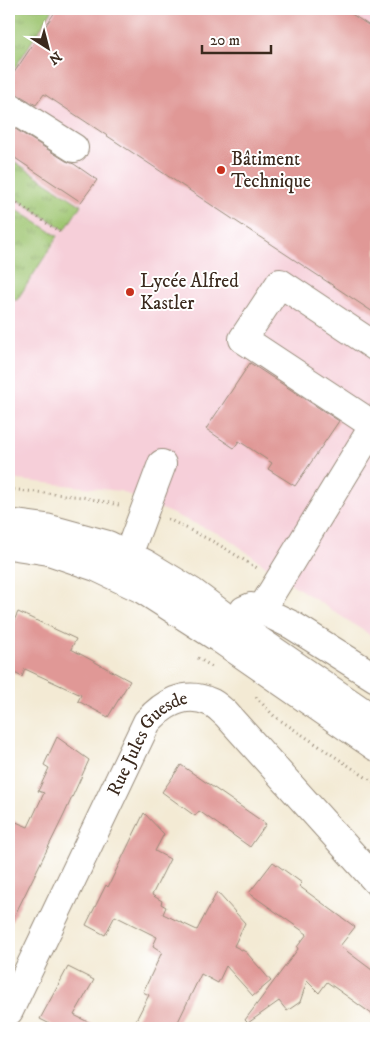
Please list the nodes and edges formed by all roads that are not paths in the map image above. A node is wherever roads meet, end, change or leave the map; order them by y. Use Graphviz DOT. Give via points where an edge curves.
graph roads {
  1 [pos="9,107"];
  2 [pos="74,148"];
  3 [pos="376,347"];
  4 [pos="375,425"];
  5 [pos="162,464"];
  6 [pos="9,524"];
  7 [pos="9,545"];
  8 [pos="122,566"];
  9 [pos="261,610"];
  10 [pos="226,631"];
  11 [pos="376,678"];
  12 [pos="376,721"];
  13 [pos="376,747"];
  14 [pos="376,881"];
  15 [pos="9,1011"];
  1 -- 2 [label="street"];
  3 -- 4 [label="street" via="280,283 243,339"];
  4 -- 9 [label="street"];
  5 -- 8 [label="street"];
  6 -- 8 [label="street" via="46,528 108,545"];
  7 -- 8 [label="street" via="49,551 96,568"];
  8 -- 10 [label="street" via="142,589"];
  9 -- 10 [label="street" via="251,607 241,611"];
  9 -- 11 [label="street" via="292,625"];
  10 -- 12 [label="street"];
  10 -- 13 [label="street"];
  14 -- 15 [label="street, Rue Jules Guesde" via="226,714 210,702 193,698 172,701 147,722"];
}
